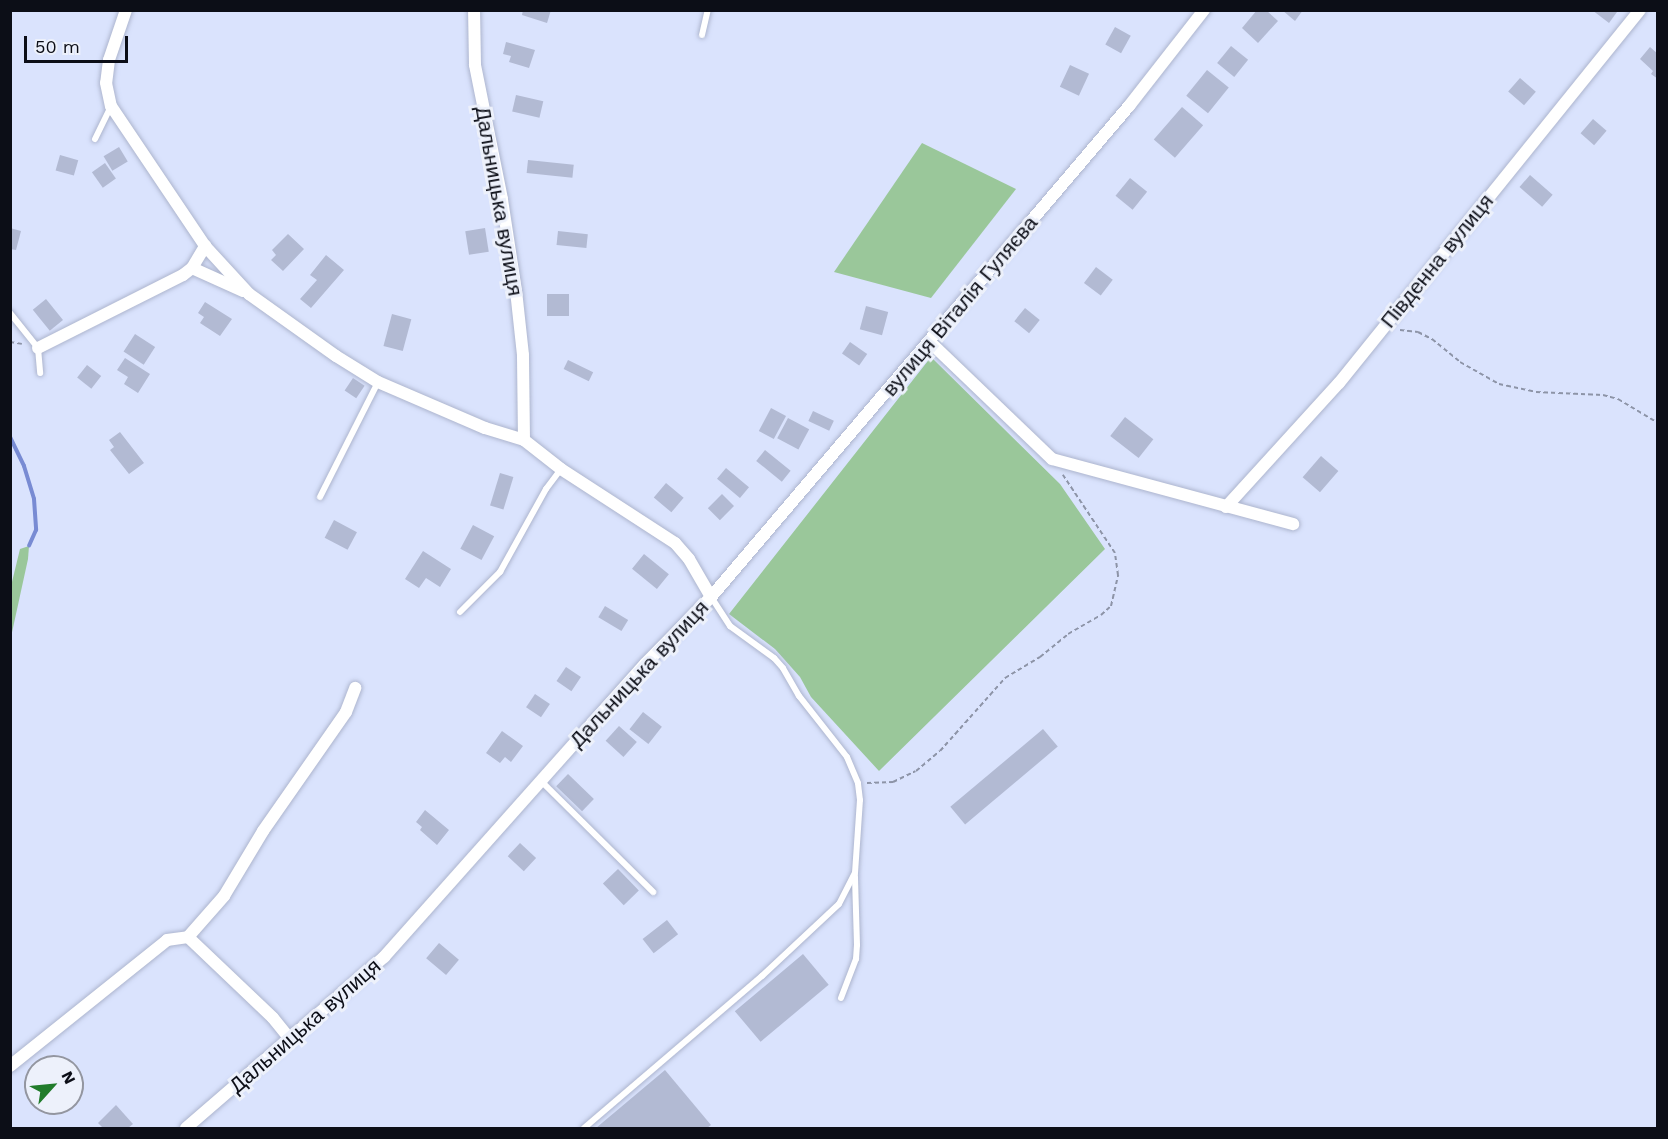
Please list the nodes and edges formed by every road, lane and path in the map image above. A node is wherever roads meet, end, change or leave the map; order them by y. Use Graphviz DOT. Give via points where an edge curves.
graph roads {
  1 [pos="126,10"];
  2 [pos="474,10"];
  3 [pos="708,10"];
  4 [pos="1204,10"];
  5 [pos="1640,10"];
  6 [pos="702,35"];
  7 [pos="111,106"];
  8 [pos="94,140"];
  9 [pos="205,246"];
  10 [pos="192,268"];
  11 [pos="249,294"];
  12 [pos="10,313"];
  13 [pos="1378,333"];
  14 [pos="930,342"];
  15 [pos="38,348"];
  16 [pos="40,373"];
  17 [pos="378,382"];
  18 [pos="1658,423"];
  19 [pos="524,440"];
  20 [pos="1052,459"];
  21 [pos="561,469"];
  22 [pos="320,497"];
  23 [pos="1227,507"];
  24 [pos="1293,524"];
  25 [pos="711,597"];
  26 [pos="460,612"];
  27 [pos="355,688"];
  28 [pos="541,781"];
  29 [pos="858,783"];
  30 [pos="855,873"];
  31 [pos="653,892"];
  32 [pos="188,937"];
  33 [pos="841,998"];
  34 [pos="290,1039"];
  35 [pos="10,1066"];
  36 [pos="186,1128"];
  37 [pos="584,1128"];
  1 -- 7 [label="street" via="109,60 106,83"];
  2 -- 19 [label="street, Дальницька вулиця" via="475,65 516,291 523,355"];
  3 -- 6 [label="lane"];
  4 -- 14 [label="street, вулиця Віталія Гуляєва"];
  5 -- 13 [label="street, Південна вулиця"];
  7 -- 8 [label="lane"];
  7 -- 9 [label="street"];
  9 -- 10 [label="street"];
  9 -- 11 [label="street"];
  10 -- 11 [label="street"];
  10 -- 15 [label="street"];
  11 -- 17 [label="street"];
  12 -- 15 [label="lane"];
  13 -- 18 [label="path" via="1402,329 1418,332 1499,384 1536,392 1603,394"];
  13 -- 23 [label="street, Південна вулиця" via="1339,383"];
  14 -- 20 [label="street"];
  14 -- 25 [label="street, вулиця Віталія Гуляєва"];
  15 -- 16 [label="lane"];
  17 -- 19 [label="street" via="484,428"];
  17 -- 22 [label="lane"];
  19 -- 21 [label="street, Дальницька вулиця"];
  20 -- 23 [label="street"];
  20 -- 29 [label="path" via="1115,553 1118,574 1111,606 1005,678 940,751 916,771 893,782"];
  21 -- 25 [label="street, Дальницька вулиця" via="675,543"];
  21 -- 26 [label="lane" via="500,572"];
  23 -- 24 [label="street"];
  25 -- 28 [label="street, Дальницька вулиця" via="645,664"];
  25 -- 29 [label="lane" via="730,626 783,668 799,696 847,757"];
  27 -- 32 [label="street" via="346,712 263,831 224,896"];
  28 -- 31 [label="lane"];
  28 -- 34 [label="street, Дальницька вулиця" via="384,957"];
  29 -- 30 [label="lane"];
  30 -- 33 [label="lane" via="856,959"];
  30 -- 37 [label="lane" via="839,904 762,976"];
  32 -- 34 [label="street"];
  32 -- 35 [label="street" via="167,940"];
  34 -- 36 [label="street, Дальницька вулиця"];
}
